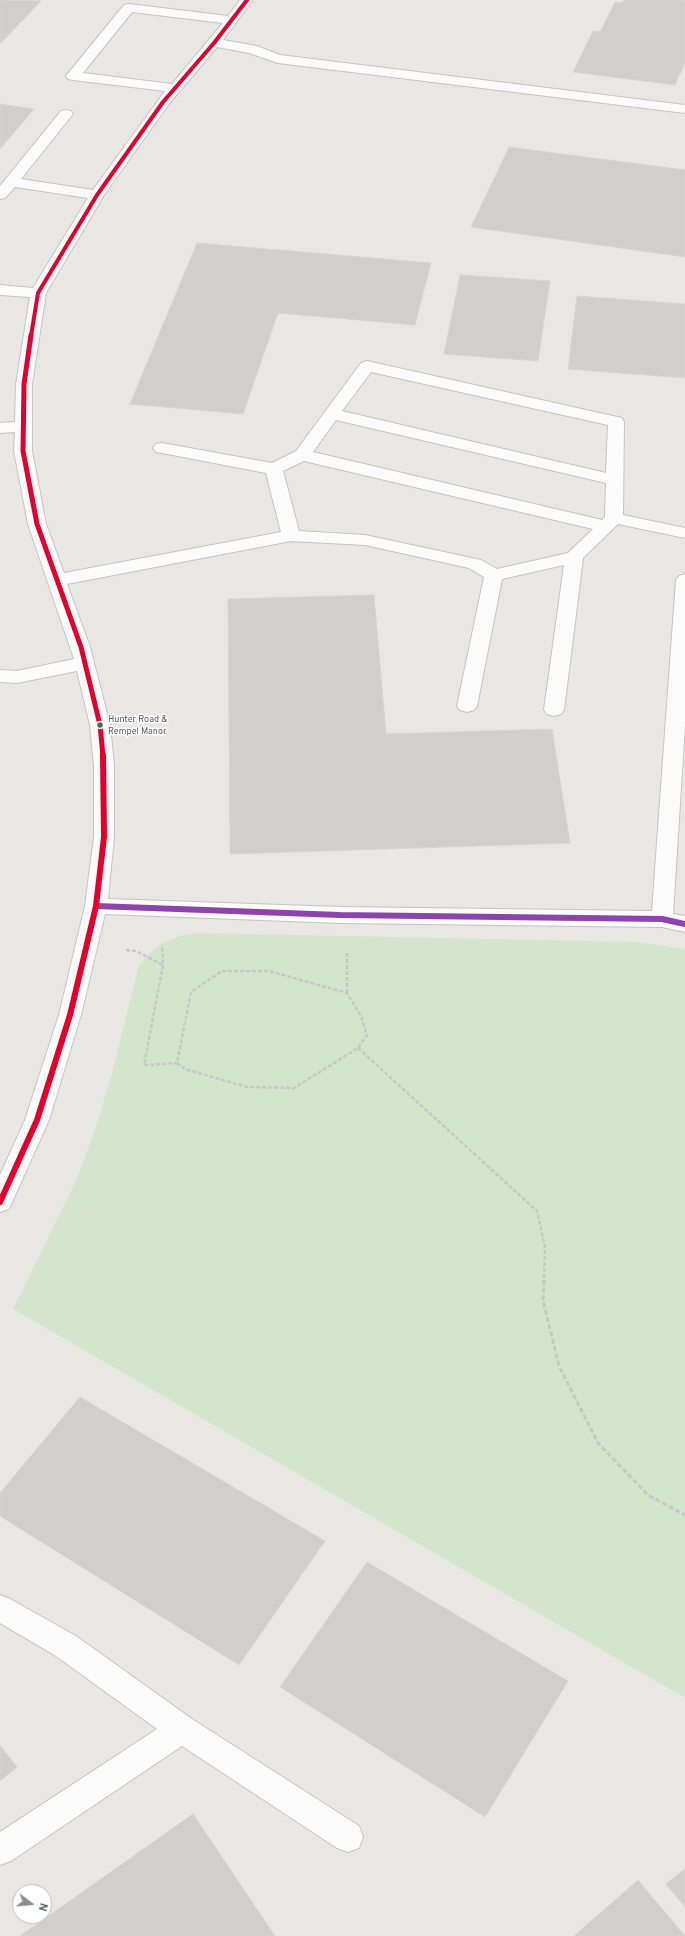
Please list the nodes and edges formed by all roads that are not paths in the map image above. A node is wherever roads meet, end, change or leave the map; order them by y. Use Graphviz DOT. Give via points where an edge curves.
graph roads {
  1 [pos="247,0"];
  2 [pos="232,20"];
  3 [pos="214,43"];
  4 [pos="175,88"];
  5 [pos="685,109"];
  6 [pos="66,114"];
  7 [pos="11,182"];
  8 [pos="0,195"];
  9 [pos="97,195"];
  10 [pos="0,290"];
  11 [pos="38,293"];
  12 [pos="332,414"];
  13 [pos="24,426"];
  14 [pos="0,428"];
  15 [pos="162,448"];
  16 [pos="302,455"];
  17 [pos="274,469"];
  18 [pos="614,480"];
  19 [pos="609,522"];
  20 [pos="685,533"];
  21 [pos="291,536"];
  22 [pos="574,557"];
  23 [pos="494,575"];
  24 [pos="57,580"];
  25 [pos="685,580"];
  26 [pos="84,663"];
  27 [pos="0,676"];
  28 [pos="467,706"];
  29 [pos="554,710"];
  30 [pos="96,906"];
  31 [pos="662,920"];
  32 [pos="685,924"];
  33 [pos="2,1192"];
  34 [pos="0,1608"];
  35 [pos="182,1729"];
  36 [pos="348,1837"];
  37 [pos="0,1850"];
  1 -- 2 [label="street"];
  2 -- 3 [label="street"];
  2 -- 4 [label="street" via="129,8 73,76"];
  3 -- 4 [label="street"];
  3 -- 5 [label="street" via="252,49 278,59"];
  4 -- 9 [label="street"];
  6 -- 7 [label="street"];
  7 -- 8 [label="street"];
  7 -- 9 [label="street"];
  9 -- 11 [label="street"];
  10 -- 11 [label="street"];
  11 -- 13 [label="street" via="24,384"];
  12 -- 16 [label="street"];
  12 -- 18 [label="street"];
  12 -- 18 [label="street" via="367,366 616,422"];
  13 -- 14 [label="street"];
  13 -- 24 [label="street" via="23,451 38,524"];
  15 -- 17 [label="street"];
  16 -- 17 [label="street"];
  16 -- 19 [label="street"];
  17 -- 21 [label="street"];
  18 -- 19 [label="street"];
  19 -- 20 [label="street"];
  19 -- 22 [label="street"];
  21 -- 23 [label="street" via="365,540 475,564"];
  21 -- 24 [label="street"];
  22 -- 23 [label="street"];
  22 -- 29 [label="street"];
  23 -- 28 [label="street"];
  24 -- 26 [label="street" via="81,647"];
  25 -- 31 [label="street"];
  26 -- 27 [label="street" via="17,677"];
  26 -- 30 [label="street" via="100,725 104,766 104,837"];
  30 -- 31 [label="street" via="340,915"];
  30 -- 33 [label="street" via="70,1015 37,1120"];
  31 -- 32 [label="street"];
  34 -- 35 [label="street" via="66,1646"];
  35 -- 36 [label="street"];
  35 -- 37 [label="street"];
}
